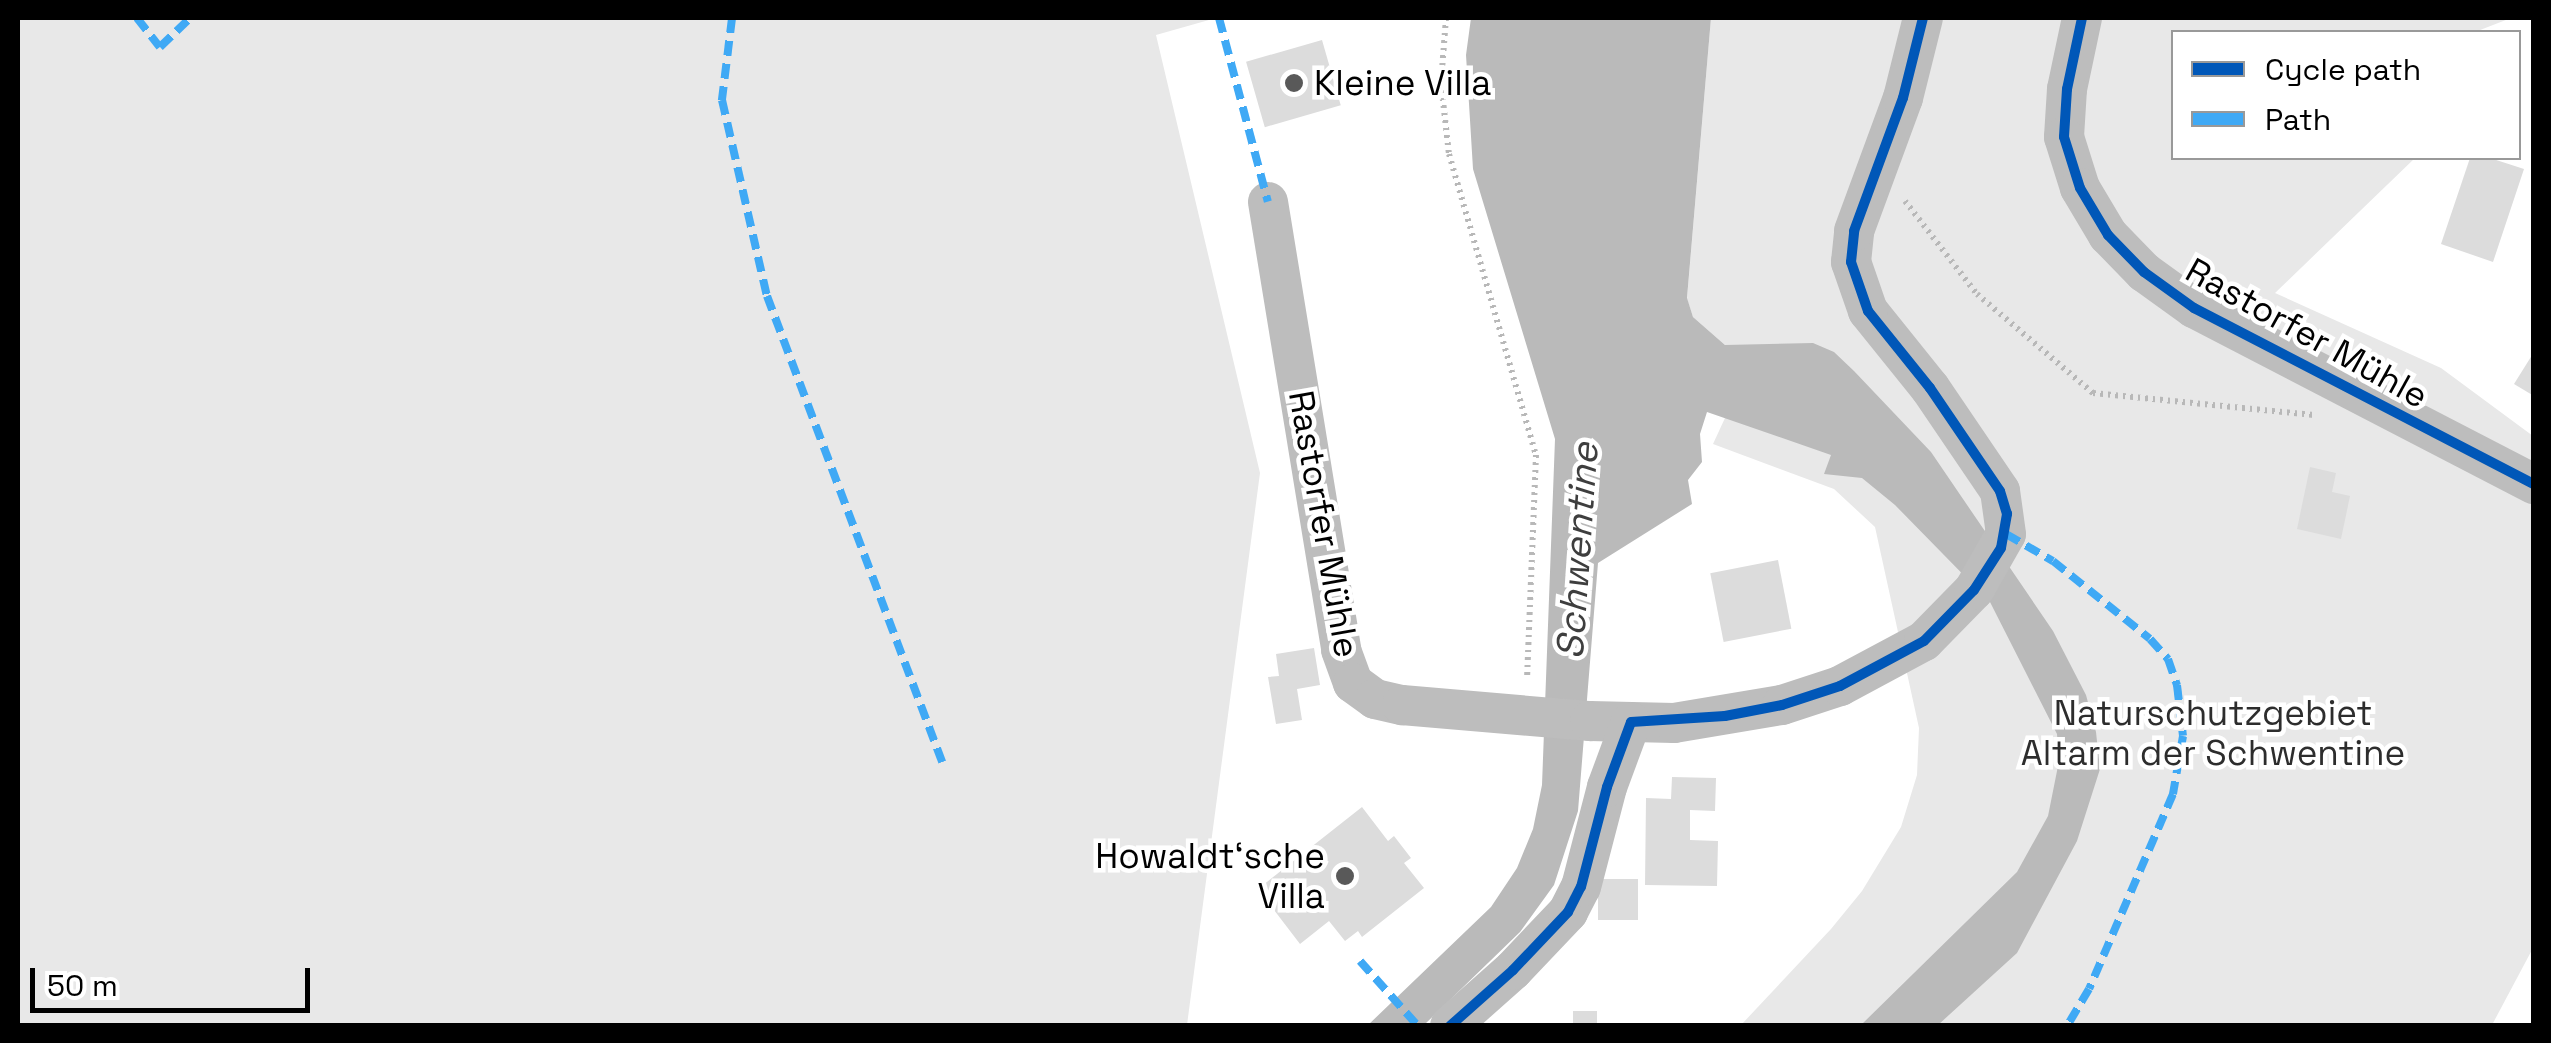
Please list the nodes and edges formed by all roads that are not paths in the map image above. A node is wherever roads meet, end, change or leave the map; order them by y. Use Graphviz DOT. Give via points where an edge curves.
graph roads {
  1 [pos="1923,18"];
  2 [pos="2082,18"];
  3 [pos="1268,202"];
  4 [pos="2534,484"];
  5 [pos="1631,722"];
  6 [pos="1450,1026"];
  1 -- 5 [label="street, Rastorfer Mühle" via="1903,98 1854,231 1851,262 1868,311 2000,491 2006,514 2000,548 1974,590 1924,641 1840,686 1724,716"];
  2 -- 4 [label="street, Rastorfer Mühle" via="2064,137 2080,188 2108,235 2194,308"];
  3 -- 5 [label="street, Rastorfer Mühle" via="1342,650 1354,683 1390,703"];
  5 -- 6 [label="street" via="1568,912"];
}
